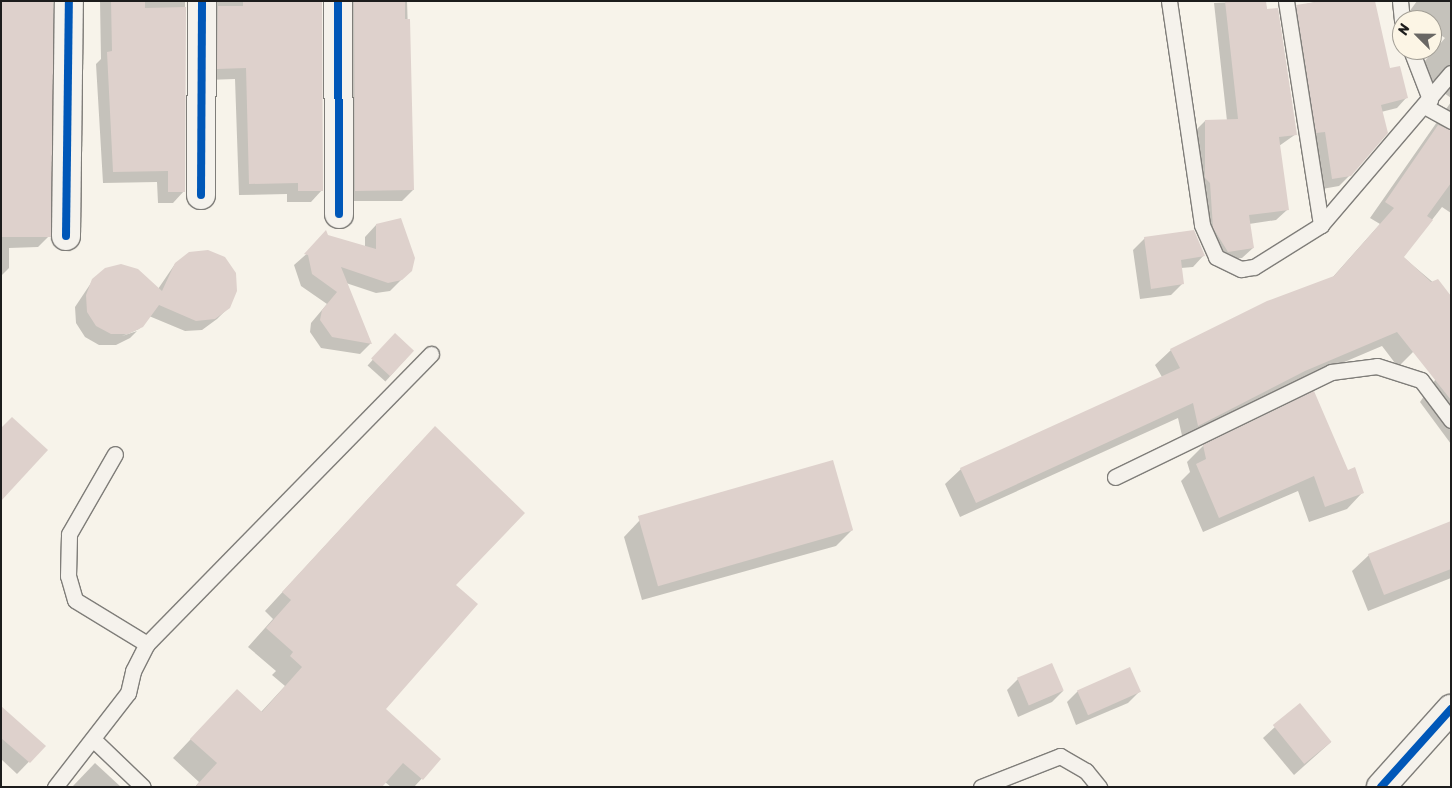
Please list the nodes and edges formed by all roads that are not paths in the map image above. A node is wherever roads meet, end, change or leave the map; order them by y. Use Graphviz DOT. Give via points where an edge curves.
graph roads {
  1 [pos="68,1"];
  2 [pos="202,1"];
  3 [pos="338,1"];
  4 [pos="1169,1"];
  5 [pos="1286,1"];
  6 [pos="1415,60"];
  7 [pos="1451,73"];
  8 [pos="1426,107"];
  9 [pos="1451,121"];
  10 [pos="200,196"];
  11 [pos="339,214"];
  12 [pos="1321,226"];
  13 [pos="66,236"];
  14 [pos="431,354"];
  15 [pos="1451,420"];
  16 [pos="115,454"];
  17 [pos="1115,476"];
  18 [pos="147,644"];
  19 [pos="1451,709"];
  20 [pos="94,741"];
  21 [pos="55,787"];
  22 [pos="142,787"];
  23 [pos="982,787"];
  24 [pos="1099,787"];
  25 [pos="1382,787"];
  1 -- 13 [label="street"];
  2 -- 10 [label="street"];
  3 -- 11 [label="street"];
  4 -- 12 [label="lane" via="1202,225 1216,257 1241,269 1254,267"];
  5 -- 12 [label="lane"];
  6 -- 8 [label="lane" via="1430,99"];
  7 -- 8 [label="lane"];
  8 -- 9 [label="lane"];
  8 -- 12 [label="lane"];
  14 -- 18 [label="lane"];
  15 -- 17 [label="lane" via="1422,380 1377,366 1331,372"];
  16 -- 18 [label="lane" via="69,534 68,576 75,600"];
  18 -- 20 [label="lane" via="133,671 128,693"];
  19 -- 25 [label="street"];
  20 -- 21 [label="lane"];
  20 -- 22 [label="lane"];
  23 -- 24 [label="lane" via="1060,756 1086,771"];
}
